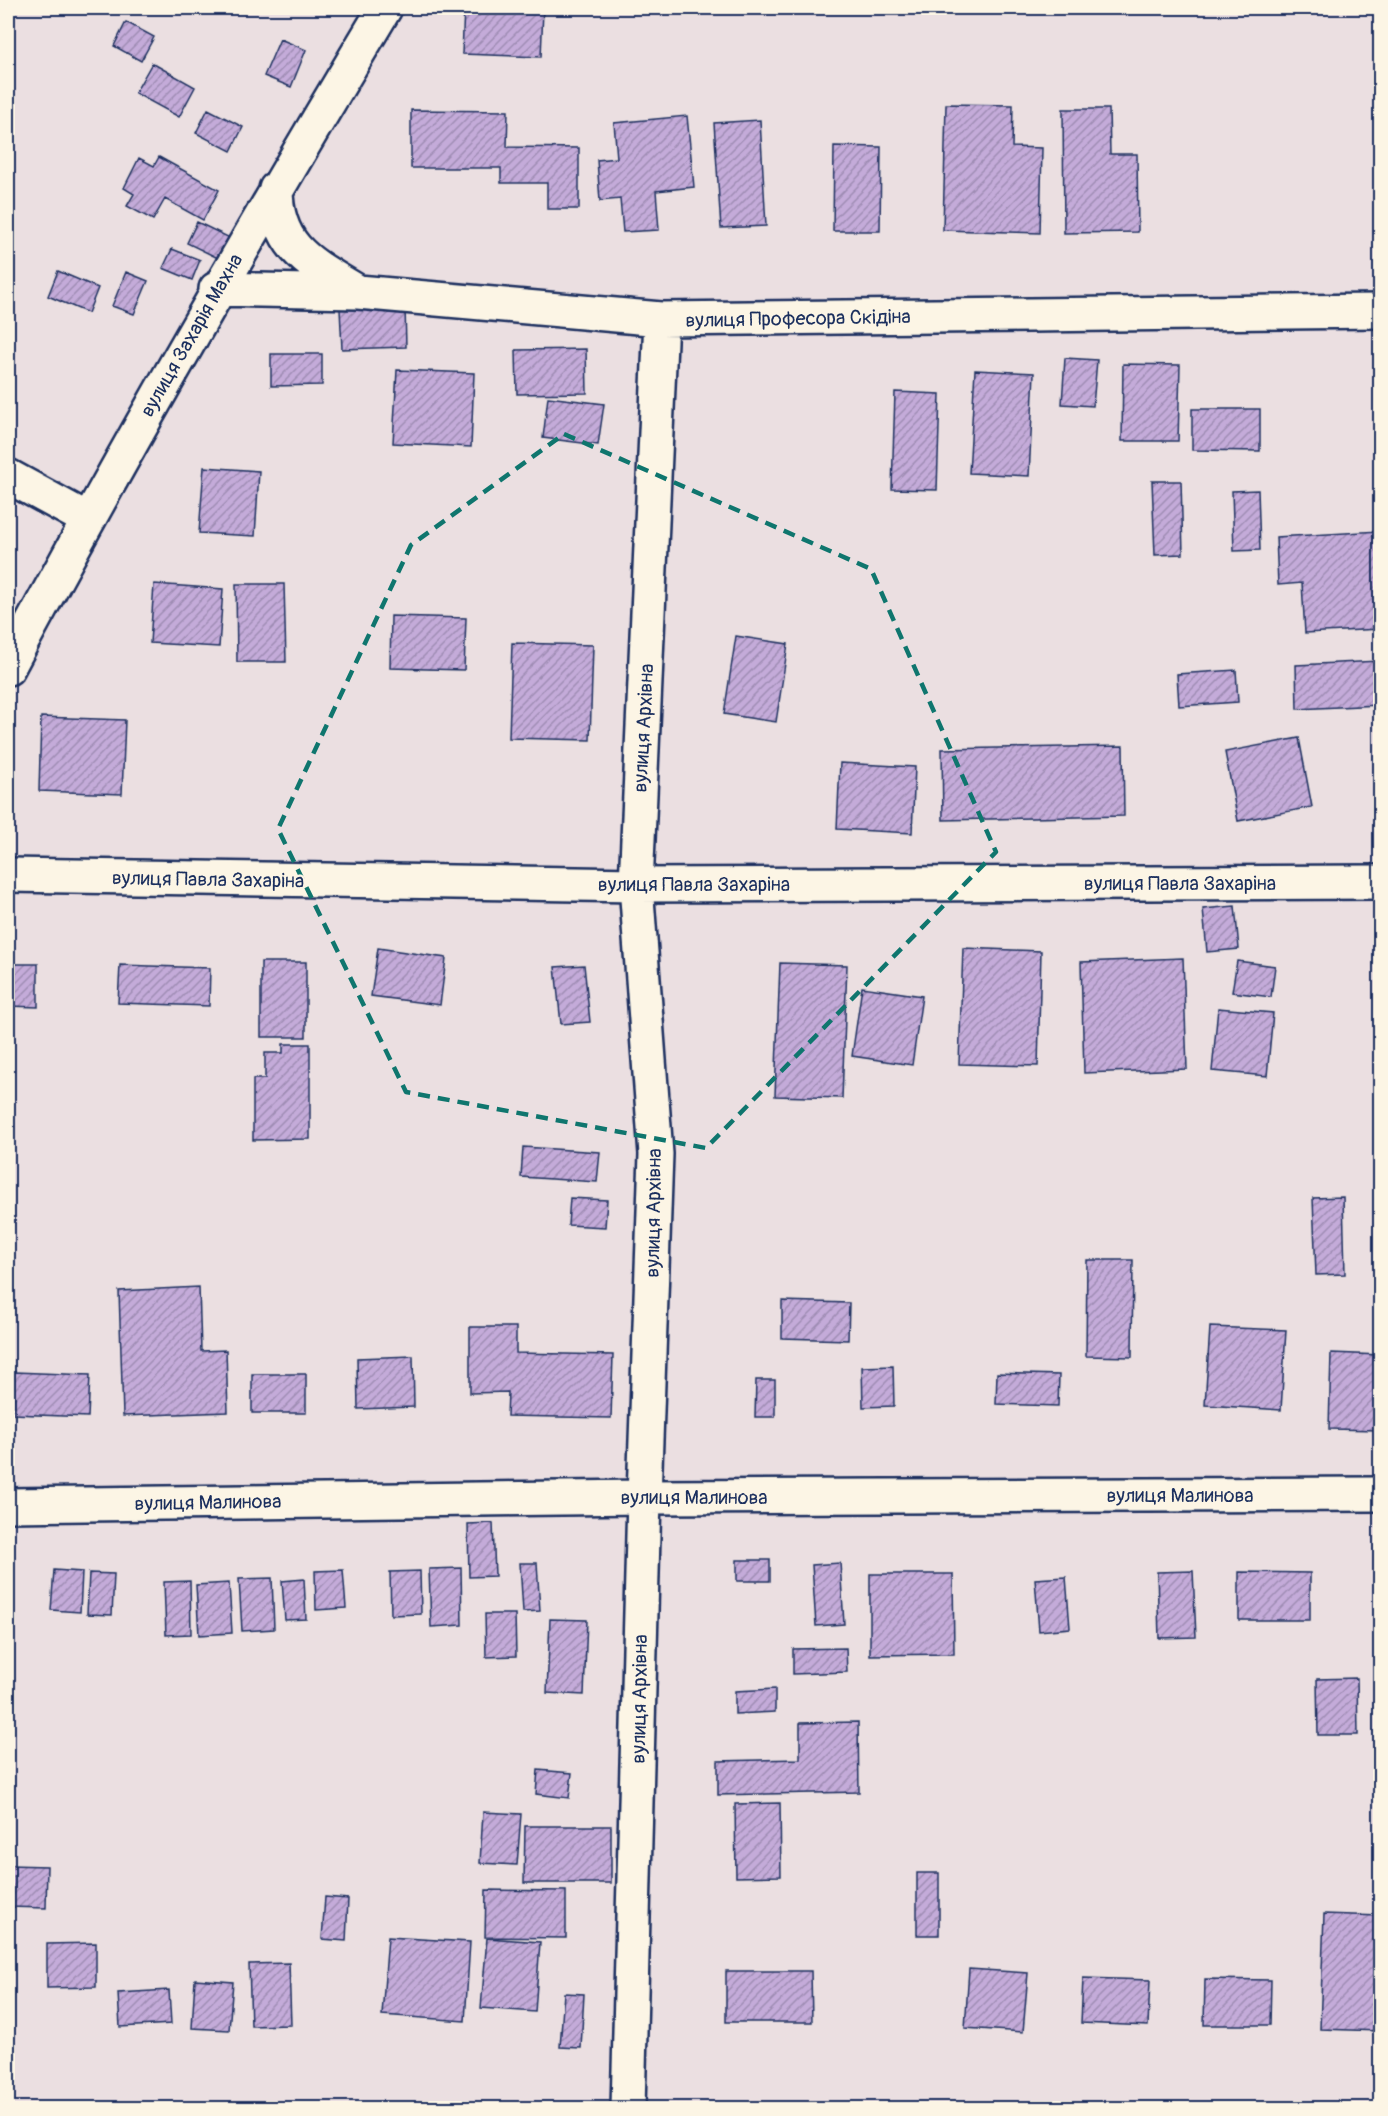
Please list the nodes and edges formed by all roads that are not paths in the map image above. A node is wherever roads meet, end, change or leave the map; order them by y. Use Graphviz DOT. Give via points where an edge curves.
graph roads {
  1 [pos="385,8"];
  2 [pos="276,189"];
  3 [pos="216,289"];
  4 [pos="358,292"];
  5 [pos="1380,311"];
  6 [pos="661,319"];
  7 [pos="8,476"];
  8 [pos="87,519"];
  9 [pos="8,668"];
  10 [pos="8,875"];
  11 [pos="1380,882"];
  12 [pos="636,885"];
  13 [pos="1380,1494"];
  14 [pos="644,1497"];
  15 [pos="8,1505"];
  16 [pos="628,2109"];
  1 -- 2 [label="street, вулиця Захарія Махна"];
  2 -- 3 [label="street, вулиця Захарія Махна"];
  2 -- 4 [label="street" via="282,231 294,248"];
  3 -- 4 [label="street, вулиця Професора Скідіна"];
  3 -- 8 [label="street, вулиця Захарія Махна"];
  4 -- 6 [label="street, вулиця Професора Скідіна"];
  5 -- 6 [label="street, вулиця Професора Скідіна"];
  6 -- 12 [label="street, вулиця Архівна"];
  7 -- 8 [label="street"];
  8 -- 9 [label="street, вулиця Захарія Махна"];
  10 -- 12 [label="street, вулиця Павла Захаріна"];
  11 -- 12 [label="street, вулиця Павла Захаріна"];
  12 -- 14 [label="street, вулиця Архівна" via="656,1154"];
  13 -- 14 [label="street, вулиця Малинова"];
  14 -- 15 [label="street, вулиця Малинова"];
  14 -- 16 [label="street, вулиця Архівна"];
}
